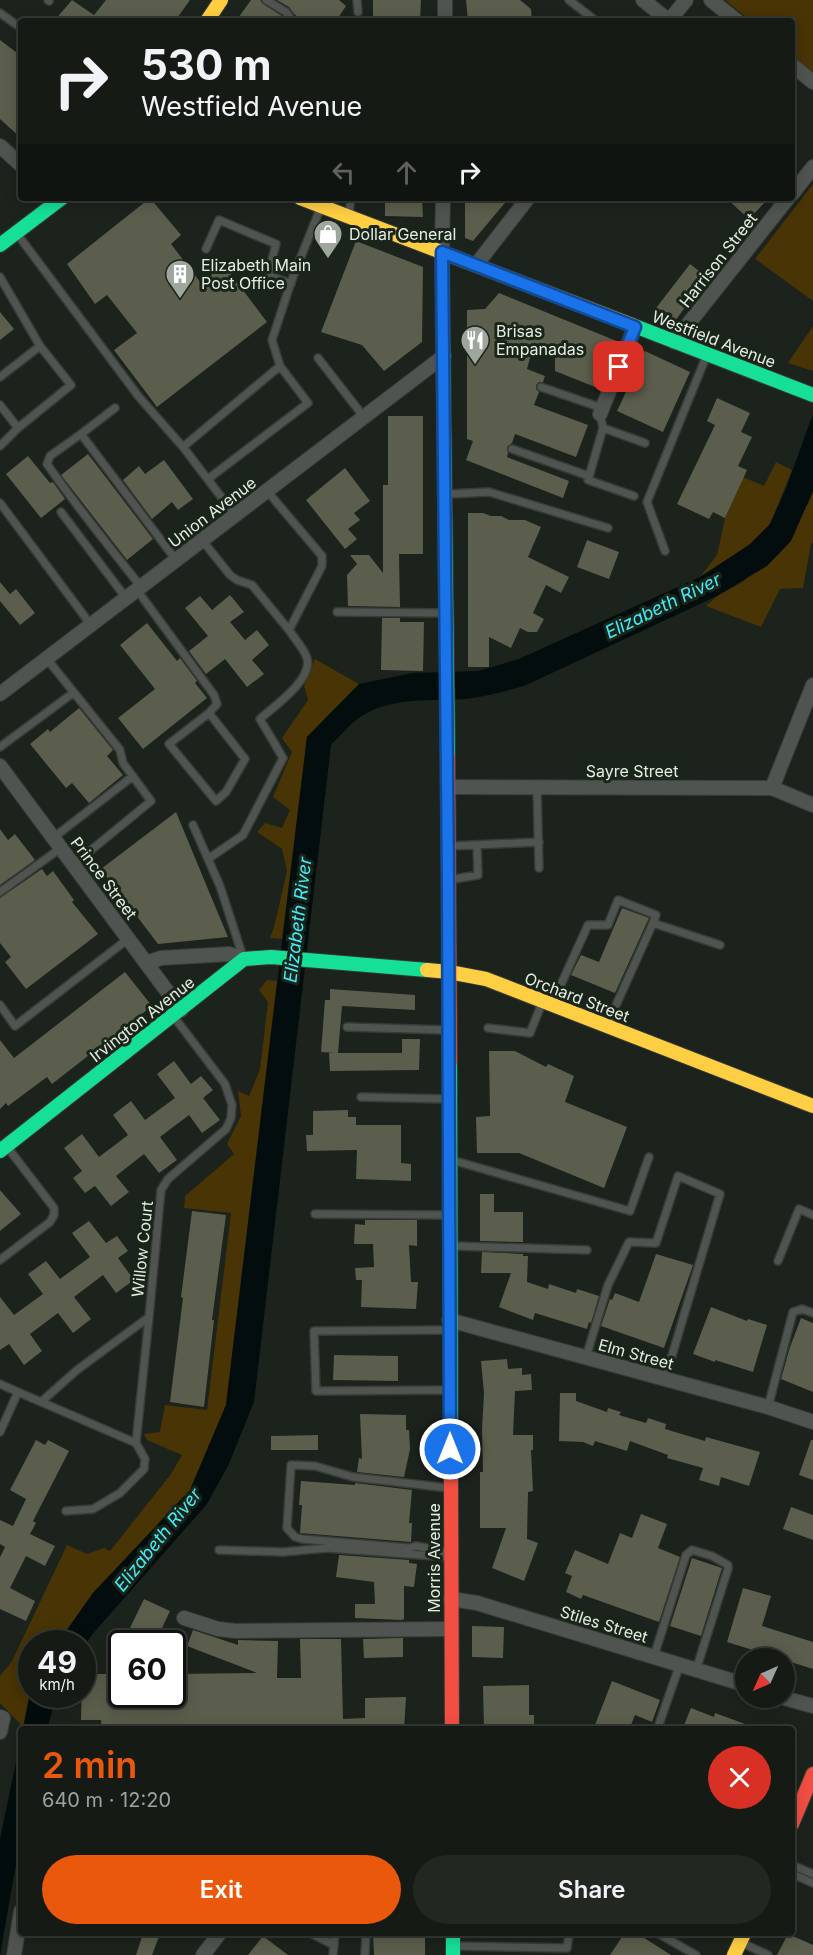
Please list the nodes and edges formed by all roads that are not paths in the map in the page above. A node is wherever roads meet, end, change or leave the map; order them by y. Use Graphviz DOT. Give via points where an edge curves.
graph roads {
  1 [pos="221,0"];
  2 [pos="266,0"];
  3 [pos="357,0"];
  4 [pos="445,0"];
  5 [pos="569,0"];
  6 [pos="643,0"];
  7 [pos="686,0"];
  8 [pos="711,0"];
  9 [pos="358,12"];
  10 [pos="0,14"];
  11 [pos="209,18"];
  12 [pos="290,18"];
  13 [pos="445,18"];
  14 [pos="593,18"];
  15 [pos="665,18"];
  16 [pos="671,18"];
  17 [pos="733,18"];
  18 [pos="18,26"];
  19 [pos="795,67"];
  20 [pos="813,82"];
  21 [pos="0,146"];
  22 [pos="18,162"];
  23 [pos="813,167"];
  24 [pos="795,190"];
  25 [pos="57,201"];
  26 [pos="309,201"];
  27 [pos="350,201"];
  28 [pos="443,201"];
  29 [pos="526,201"];
  30 [pos="786,201"];
  31 [pos="328,207"];
  32 [pos="348,216"];
  33 [pos="17,233"];
  34 [pos="0,245"];
  35 [pos="206,249"];
  36 [pos="442,252"];
  37 [pos="476,265"];
  38 [pos="0,277"];
  39 [pos="291,284"];
  40 [pos="635,327"];
  41 [pos="674,342"];
  42 [pos="40,346"];
  43 [pos="707,354"];
  44 [pos="444,356"];
  45 [pos="318,358"];
  46 [pos="280,366"];
  47 [pos="0,377"];
  48 [pos="541,387"];
  49 [pos="813,395"];
  50 [pos="0,405"];
  51 [pos="115,408"];
  52 [pos="601,411"];
  53 [pos="364,417"];
  54 [pos="18,428"];
  55 [pos="603,428"];
  56 [pos="81,434"];
  57 [pos="645,443"];
  58 [pos="0,447"];
  59 [pos="183,447"];
  60 [pos="512,449"];
  61 [pos="590,476"];
  62 [pos="208,479"];
  63 [pos="267,491"];
  64 [pos="445,495"];
  65 [pos="634,496"];
  66 [pos="0,503"];
  67 [pos="60,512"];
  68 [pos="235,515"];
  69 [pos="608,528"];
  70 [pos="202,540"];
  71 [pos="665,551"];
  72 [pos="176,560"];
  73 [pos="134,592"];
  74 [pos="338,612"];
  75 [pos="446,613"];
  76 [pos="91,625"];
  77 [pos="289,630"];
  78 [pos="47,659"];
  79 [pos="813,685"];
  80 [pos="73,693"];
  81 [pos="0,694"];
  82 [pos="209,713"];
  83 [pos="0,747"];
  84 [pos="0,766"];
  85 [pos="133,776"];
  86 [pos="448,787"];
  87 [pos="537,788"];
  88 [pos="772,789"];
  89 [pos="813,805"];
  90 [pos="194,825"];
  91 [pos="538,842"];
  92 [pos="57,843"];
  93 [pos="477,845"];
  94 [pos="448,846"];
  95 [pos="208,859"];
  96 [pos="74,865"];
  97 [pos="539,868"];
  98 [pos="448,880"];
  99 [pos="0,892"];
  100 [pos="653,923"];
  101 [pos="128,939"];
  102 [pos="720,945"];
  103 [pos="244,959"];
  104 [pos="146,963"];
  105 [pos="449,972"];
  106 [pos="547,1003"];
  107 [pos="0,1005"];
  108 [pos="177,1013"];
  109 [pos="607,1026"];
  110 [pos="347,1027"];
  111 [pos="488,1028"];
  112 [pos="449,1030"];
  113 [pos="361,1097"];
  114 [pos="448,1100"];
  115 [pos="813,1106"];
  116 [pos="3,1149"];
  117 [pos="649,1156"];
  118 [pos="449,1159"];
  119 [pos="315,1214"];
  120 [pos="449,1215"];
  121 [pos="813,1215"];
  122 [pos="449,1245"];
  123 [pos="587,1250"];
  124 [pos="0,1260"];
  125 [pos="778,1261"];
  126 [pos="813,1313"];
  127 [pos="149,1317"];
  128 [pos="449,1325"];
  129 [pos="586,1357"];
  130 [pos="665,1379"];
  131 [pos="0,1384"];
  132 [pos="450,1390"];
  133 [pos="18,1392"];
  134 [pos="41,1402"];
  135 [pos="768,1407"];
  136 [pos="813,1422"];
  137 [pos="0,1432"];
  138 [pos="136,1443"];
  139 [pos="450,1488"];
  140 [pos="66,1511"];
  141 [pos="219,1550"];
  142 [pos="451,1555"];
  143 [pos="451,1599"];
  144 [pos="184,1618"];
  145 [pos="451,1629"];
  146 [pos="654,1656"];
  147 [pos="680,1664"];
  148 [pos="696,1670"];
  149 [pos="735,1682"];
  150 [pos="795,1701"];
  151 [pos="813,1706"];
  152 [pos="452,1726"];
  153 [pos="658,1726"];
  154 [pos="813,1774"];
  155 [pos="795,1817"];
  156 [pos="795,1866"];
  157 [pos="813,1874"];
  158 [pos="795,1875"];
  159 [pos="813,1883"];
  160 [pos="18,1930"];
  161 [pos="217,1936"];
  162 [pos="316,1936"];
  163 [pos="335,1936"];
  164 [pos="366,1936"];
  165 [pos="569,1936"];
  166 [pos="663,1936"];
  167 [pos="334,1944"];
  168 [pos="739,1944"];
  169 [pos="453,1945"];
  170 [pos="14,1955"];
  171 [pos="203,1955"];
  172 [pos="333,1955"];
  173 [pos="365,1955"];
  174 [pos="696,1955"];
  175 [pos="768,1955"];
  1 -- 11 [label="main road"];
  2 -- 12 [label="lane"];
  3 -- 9 [label="lane"];
  4 -- 13 [label="street"];
  5 -- 14 [label="lane"];
  6 -- 15 [label="street"];
  7 -- 16 [label="street"];
  8 -- 17 [label="street"];
  10 -- 18 [label="lane"];
  19 -- 20 [label="street"];
  21 -- 22 [label="street"];
  23 -- 24 [label="street"];
  25 -- 33 [label="main road"];
  26 -- 31 [label="main road, Westfield Avenue"];
  27 -- 32 [label="lane"];
  28 -- 36 [label="street, Morris Avenue"];
  29 -- 37 [label="street"];
  30 -- 41 [label="street, Harrison Street"];
  31 -- 32 [label="main road, Westfield Avenue"];
  31 -- 39 [label="lane"];
  32 -- 36 [label="main road, Westfield Avenue"];
  33 -- 34 [label="main road"];
  33 -- 59 [label="lane" via="139,397"];
  35 -- 39 [label="lane" via="219,220 276,244 268,275"];
  36 -- 37 [label="main road, Westfield Avenue"];
  36 -- 44 [label="main road, Morris Avenue"];
  37 -- 40 [label="main road, Westfield Avenue"];
  38 -- 42 [label="lane"];
  39 -- 46 [label="lane" via="272,340"];
  40 -- 41 [label="main road, Westfield Avenue"];
  40 -- 52 [label="street"];
  41 -- 43 [label="main road, Westfield Avenue"];
  42 -- 47 [label="lane"];
  42 -- 54 [label="lane" via="71,385"];
  43 -- 49 [label="main road, Westfield Avenue"];
  43 -- 71 [label="lane" via="647,502"];
  44 -- 53 [label="street, Union Avenue"];
  44 -- 64 [label="main road, Morris Avenue"];
  45 -- 53 [label="lane"];
  46 -- 59 [label="lane"];
  46 -- 62 [label="lane" via="308,404"];
  48 -- 52 [label="lane"];
  50 -- 54 [label="lane"];
  51 -- 56 [label="lane"];
  52 -- 55 [label="lane"];
  53 -- 63 [label="street, Union Avenue"];
  54 -- 58 [label="lane"];
  55 -- 57 [label="lane"];
  55 -- 61 [label="lane"];
  56 -- 72 [label="lane"];
  56 -- 73 [label="lane" via="50,456 46,464"];
  59 -- 62 [label="lane"];
  60 -- 61 [label="lane"];
  61 -- 65 [label="lane" via="588,480"];
  62 -- 68 [label="lane"];
  63 -- 68 [label="street, Union Avenue"];
  63 -- 77 [label="lane" via="322,556 322,566"];
  64 -- 69 [label="lane" via="489,492"];
  64 -- 75 [label="main road, Morris Avenue"];
  66 -- 76 [label="lane"];
  67 -- 73 [label="lane"];
  68 -- 70 [label="street, Union Avenue"];
  70 -- 72 [label="street, Union Avenue"];
  70 -- 77 [label="lane" via="230,575 252,585"];
  72 -- 73 [label="street, Union Avenue"];
  73 -- 76 [label="street, Union Avenue"];
  73 -- 82 [label="lane" via="214,695 217,704"];
  74 -- 75 [label="lane"];
  75 -- 86 [label="main road, Morris Avenue"];
  76 -- 78 [label="street, Union Avenue"];
  77 -- 95 [label="lane" via="308,666 290,693 260,719 283,758 243,835"];
  78 -- 80 [label="lane"];
  78 -- 81 [label="street, Union Avenue"];
  79 -- 88 [label="street"];
  80 -- 83 [label="lane"];
  80 -- 85 [label="lane" via="120,750 123,763"];
  82 -- 82 [label="lane" via="245,759 226,792 216,801 169,744"];
  84 -- 92 [label="street, Prince Street"];
  85 -- 92 [label="lane"];
  85 -- 96 [label="lane" via="151,801"];
  86 -- 87 [label="street, Sayre Street"];
  86 -- 94 [label="main road, Morris Avenue"];
  87 -- 88 [label="street, Sayre Street"];
  87 -- 91 [label="lane"];
  88 -- 89 [label="street, Sayre Street"];
  90 -- 95 [label="lane"];
  91 -- 93 [label="lane"];
  91 -- 97 [label="lane"];
  92 -- 96 [label="street, Prince Street"];
  92 -- 99 [label="lane"];
  93 -- 94 [label="lane"];
  93 -- 98 [label="lane" via="478,875"];
  94 -- 98 [label="main road, Morris Avenue"];
  95 -- 103 [label="lane"];
  96 -- 101 [label="street, Prince Street"];
  98 -- 105 [label="main road, Morris Avenue"];
  100 -- 102 [label="lane"];
  100 -- 106 [label="lane" via="656,915 618,900 608,925 588,925"];
  100 -- 109 [label="lane"];
  101 -- 104 [label="street, Prince Street"];
  101 -- 107 [label="lane" via="15,1026"];
  103 -- 104 [label="street" via="229,954 160,958"];
  103 -- 105 [label="main road, Orchard Street" via="320,960"];
  103 -- 108 [label="main road, Irvington Avenue"];
  104 -- 108 [label="street, Prince Street"];
  105 -- 106 [label="main road, Orchard Street" via="486,979"];
  105 -- 112 [label="main road, Morris Avenue"];
  106 -- 109 [label="main road, Orchard Street"];
  106 -- 111 [label="lane" via="530,1033"];
  108 -- 116 [label="main road, Irvington Avenue"];
  108 -- 127 [label="lane, Willow Court" via="225,1084 232,1105 231,1118 226,1129 168,1179 161,1190"];
  109 -- 115 [label="main road, Orchard Street"];
  110 -- 112 [label="lane"];
  112 -- 114 [label="main road, Morris Avenue"];
  113 -- 114 [label="lane"];
  114 -- 118 [label="main road, Morris Avenue"];
  116 -- 124 [label="lane" via="54,1208 54,1215"];
  117 -- 118 [label="lane" via="630,1211"];
  118 -- 120 [label="main road, Morris Avenue"];
  119 -- 120 [label="lane"];
  120 -- 122 [label="main road, Morris Avenue"];
  121 -- 125 [label="lane" via="799,1209"];
  122 -- 123 [label="lane"];
  122 -- 128 [label="main road, Morris Avenue"];
  126 -- 135 [label="lane" via="802,1309 793,1312"];
  127 -- 134 [label="lane, Willow Court"];
  127 -- 138 [label="lane, Willow Court"];
  128 -- 129 [label="street, Elm Street"];
  128 -- 132 [label="main road, Morris Avenue"];
  128 -- 132 [label="lane" via="314,1331 316,1391"];
  129 -- 130 [label="street, Elm Street"];
  129 -- 130 [label="lane" via="608,1285 629,1242 656,1243 678,1176 720,1194"];
  130 -- 135 [label="street, Elm Street"];
  131 -- 133 [label="lane"];
  132 -- 139 [label="main road, Morris Avenue"];
  133 -- 134 [label="lane"];
  133 -- 137 [label="lane"];
  134 -- 138 [label="lane"];
  135 -- 136 [label="street, Elm Street"];
  138 -- 140 [label="lane, Willow Court" via="145,1458 144,1469 120,1493 93,1509"];
  139 -- 142 [label="main road, Morris Avenue"];
  139 -- 142 [label="lane" via="353,1477 315,1466 291,1465 287,1528 302,1539 416,1546"];
  141 -- 142 [label="lane" via="283,1552 327,1548"];
  142 -- 143 [label="main road, Morris Avenue"];
  143 -- 145 [label="main road, Morris Avenue"];
  143 -- 146 [label="street, Stiles Street" via="477,1603"];
  144 -- 145 [label="street" via="236,1631"];
  145 -- 152 [label="main road, Morris Avenue"];
  146 -- 147 [label="street, Stiles Street"];
  146 -- 148 [label="lane" via="686,1555 692,1550 702,1553 728,1565 728,1569"];
  147 -- 148 [label="street, Stiles Street"];
  147 -- 153 [label="lane"];
  148 -- 149 [label="street, Stiles Street"];
  150 -- 151 [label="street"];
  154 -- 155 [label="main road"];
  156 -- 157 [label="lane"];
  158 -- 159 [label="lane"];
  160 -- 170 [label="street"];
  161 -- 171 [label="street"];
  162 -- 167 [label="lane"];
  163 -- 167 [label="lane"];
  164 -- 173 [label="lane"];
  165 -- 169 [label="lane" via="567,1948"];
  166 -- 174 [label="lane"];
  167 -- 172 [label="lane"];
  168 -- 175 [label="lane"];
}
